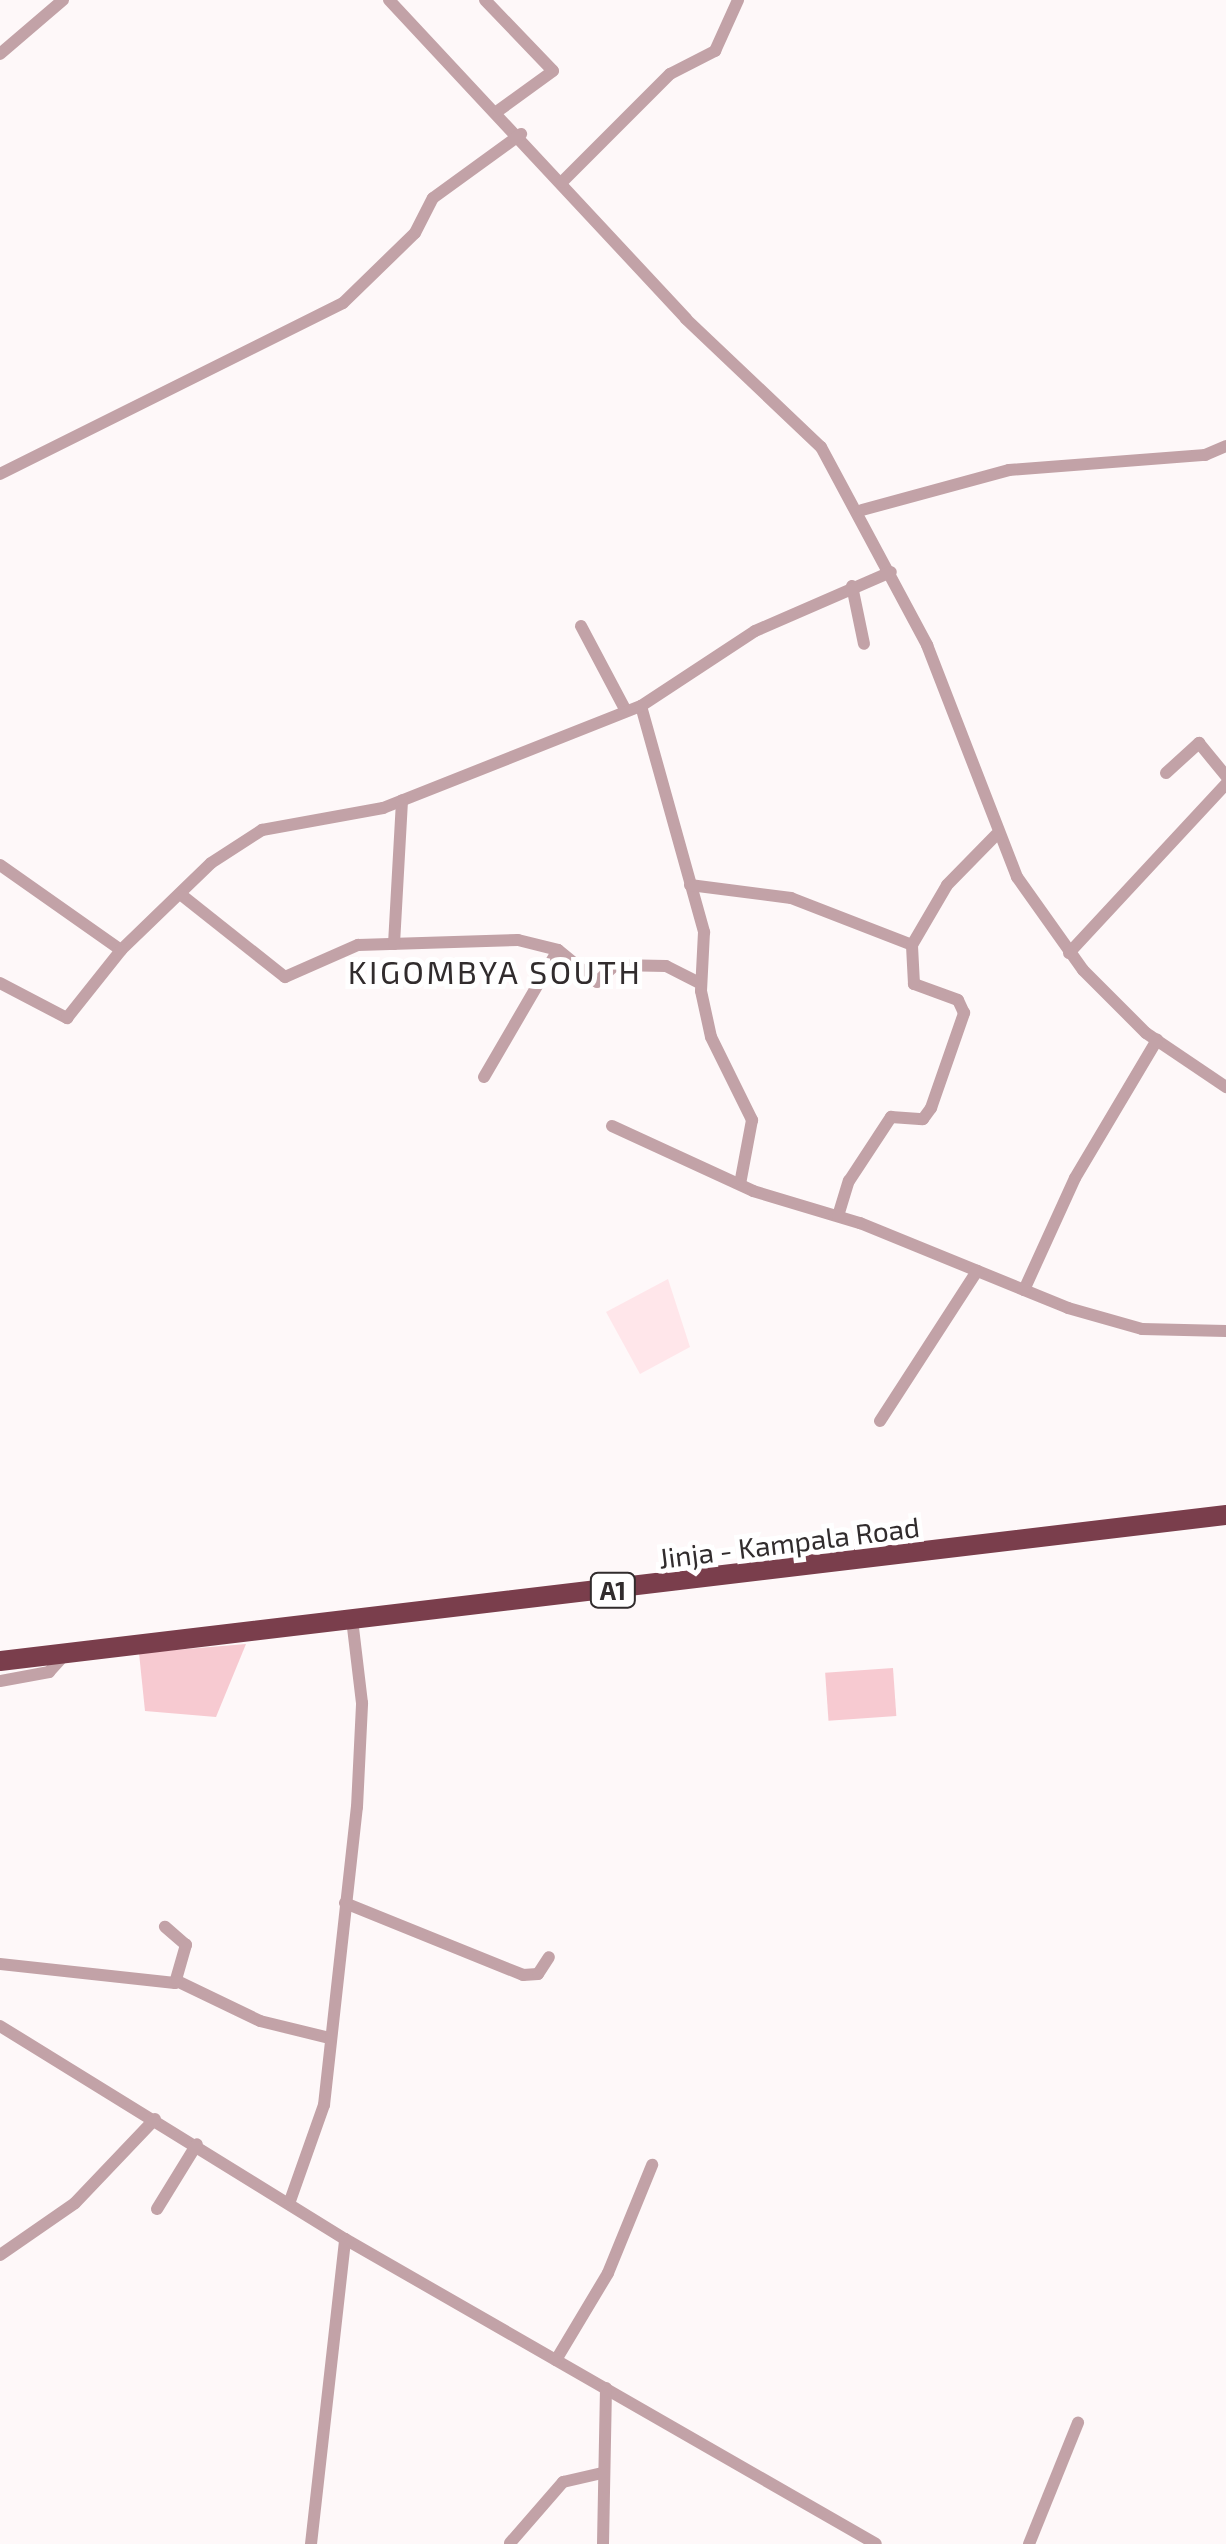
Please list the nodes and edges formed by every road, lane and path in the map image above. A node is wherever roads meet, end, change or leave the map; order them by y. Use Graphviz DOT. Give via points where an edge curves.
graph roads {
  1 [pos="63,0"];
  2 [pos="390,0"];
  3 [pos="485,0"];
  4 [pos="738,0"];
  5 [pos="0,54"];
  6 [pos="498,111"];
  7 [pos="521,134"];
  8 [pos="562,182"];
  9 [pos="1226,446"];
  10 [pos="0,474"];
  11 [pos="862,510"];
  12 [pos="890,572"];
  13 [pos="852,586"];
  14 [pos="581,626"];
  15 [pos="864,644"];
  16 [pos="641,706"];
  17 [pos="626,711"];
  18 [pos="1166,773"];
  19 [pos="1226,776"];
  20 [pos="1226,784"];
  21 [pos="402,800"];
  22 [pos="996,836"];
  23 [pos="0,865"];
  24 [pos="690,886"];
  25 [pos="184,896"];
  26 [pos="394,944"];
  27 [pos="912,945"];
  28 [pos="122,950"];
  29 [pos="558,950"];
  30 [pos="1069,953"];
  31 [pos="0,983"];
  32 [pos="701,984"];
  33 [pos="1157,1040"];
  34 [pos="484,1077"];
  35 [pos="1226,1088"];
  36 [pos="612,1126"];
  37 [pos="740,1184"];
  38 [pos="838,1216"];
  39 [pos="977,1272"];
  40 [pos="1024,1290"];
  41 [pos="1226,1331"];
  42 [pos="880,1420"];
  43 [pos="1226,1515"];
  44 [pos="352,1619"];
  45 [pos="66,1654"];
  46 [pos="0,1661"];
  47 [pos="0,1681"];
  48 [pos="346,1903"];
  49 [pos="165,1928"];
  50 [pos="550,1957"];
  51 [pos="0,1964"];
  52 [pos="177,1981"];
  53 [pos="0,2026"];
  54 [pos="330,2038"];
  55 [pos="155,2119"];
  56 [pos="197,2144"];
  57 [pos="652,2165"];
  58 [pos="290,2201"];
  59 [pos="157,2209"];
  60 [pos="345,2239"];
  61 [pos="0,2255"];
  62 [pos="556,2360"];
  63 [pos="606,2388"];
  64 [pos="1078,2423"];
  65 [pos="601,2473"];
  66 [pos="510,2543"];
  67 [pos="311,2544"];
  68 [pos="602,2544"];
  69 [pos="876,2544"];
  70 [pos="1029,2544"];
  1 -- 5 [label="street"];
  2 -- 6 [label="street"];
  3 -- 6 [label="street" via="552,70"];
  4 -- 8 [label="street" via="715,52 670,74"];
  6 -- 7 [label="street"];
  7 -- 8 [label="street"];
  7 -- 10 [label="street" via="434,198 415,233 343,303"];
  8 -- 11 [label="street" via="686,319 821,446"];
  9 -- 11 [label="street" via="1206,456 1009,470"];
  11 -- 12 [label="street"];
  12 -- 13 [label="street"];
  12 -- 22 [label="street" via="928,645"];
  13 -- 15 [label="street"];
  13 -- 16 [label="street" via="755,631"];
  14 -- 17 [label="street"];
  16 -- 17 [label="street"];
  16 -- 24 [label="street"];
  17 -- 21 [label="street"];
  18 -- 19 [label="street" via="1199,743"];
  20 -- 30 [label="street"];
  21 -- 25 [label="street" via="354,816 281,821 223,853"];
  21 -- 26 [label="street"];
  22 -- 27 [label="street" via="947,884"];
  22 -- 30 [label="street"];
  23 -- 28 [label="street"];
  24 -- 27 [label="street" via="791,898"];
  24 -- 32 [label="street" via="704,932"];
  25 -- 26 [label="street" via="285,977 358,945"];
  25 -- 28 [label="street"];
  26 -- 29 [label="street" via="518,940"];
  27 -- 38 [label="street" via="914,984 958,1000 964,1013 931,1108 923,1119 891,1117 848,1180"];
  28 -- 31 [label="street" via="67,1018"];
  29 -- 32 [label="street" via="597,982 616,965 666,966"];
  29 -- 34 [label="street"];
  30 -- 33 [label="street"];
  32 -- 37 [label="street" via="715,1047 752,1120"];
  33 -- 35 [label="street"];
  33 -- 40 [label="street" via="1074,1178"];
  36 -- 37 [label="street"];
  37 -- 38 [label="street"];
  38 -- 39 [label="street"];
  39 -- 40 [label="street"];
  39 -- 42 [label="street"];
  40 -- 41 [label="street" via="1142,1329"];
  43 -- 44 [label="highway, Jinja - Kampala Road / A1"];
  44 -- 45 [label="highway, Jinja - Kampala Road / A1"];
  44 -- 48 [label="street" via="362,1704"];
  45 -- 46 [label="highway, Jinja - Kampala Road / A1"];
  45 -- 47 [label="street" via="49,1672"];
  48 -- 50 [label="street" via="524,1975 538,1974"];
  48 -- 54 [label="street"];
  49 -- 52 [label="street" via="186,1945"];
  51 -- 52 [label="street"];
  52 -- 54 [label="street" via="260,2021"];
  53 -- 55 [label="street"];
  54 -- 58 [label="street" via="316,2141"];
  55 -- 56 [label="street"];
  55 -- 61 [label="street" via="75,2204"];
  56 -- 58 [label="street"];
  56 -- 59 [label="street"];
  57 -- 62 [label="street" via="608,2273"];
  58 -- 60 [label="street"];
  60 -- 62 [label="street"];
  60 -- 67 [label="street"];
  62 -- 63 [label="street"];
  63 -- 65 [label="street"];
  63 -- 69 [label="street"];
  64 -- 70 [label="street"];
  65 -- 66 [label="street" via="563,2482"];
  65 -- 68 [label="street"];
}
